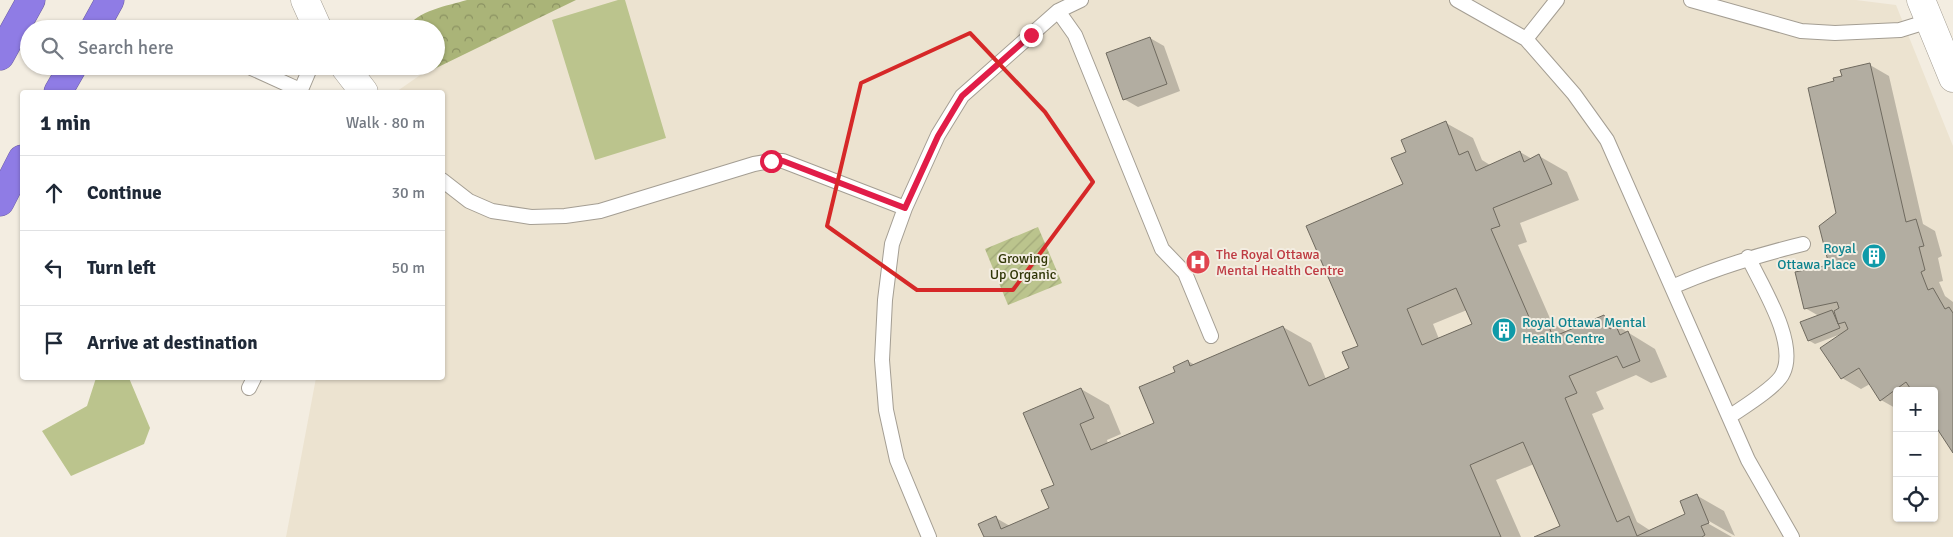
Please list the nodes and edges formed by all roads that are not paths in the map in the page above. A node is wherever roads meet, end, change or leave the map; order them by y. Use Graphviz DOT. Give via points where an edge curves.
graph roads {
  1 [pos="31,0"];
  2 [pos="110,0"];
  3 [pos="305,0"];
  4 [pos="1081,0"];
  5 [pos="1457,0"];
  6 [pos="1557,0"];
  7 [pos="1691,0"];
  8 [pos="1058,11"];
  9 [pos="1925,11"];
  10 [pos="99,20"];
  11 [pos="314,20"];
  12 [pos="1526,39"];
  13 [pos="0,56"];
  14 [pos="68,75"];
  15 [pos="266,75"];
  16 [pos="307,75"];
  17 [pos="351,75"];
  18 [pos="1953,78"];
  19 [pos="59,90"];
  20 [pos="298,90"];
  21 [pos="300,90"];
  22 [pos="362,90"];
  23 [pos="20,163"];
  24 [pos="445,182"];
  25 [pos="0,202"];
  26 [pos="905,208"];
  27 [pos="1803,244"];
  28 [pos="1748,257"];
  29 [pos="1672,287"];
  30 [pos="1211,336"];
  31 [pos="1729,417"];
  32 [pos="929,537"];
  33 [pos="1792,537"];
  1 -- 13 [label="highway"];
  2 -- 10 [label="highway"];
  3 -- 11 [label="street"];
  4 -- 8 [label="lane"];
  5 -- 12 [label="lane"];
  6 -- 12 [label="lane"];
  7 -- 9 [label="lane" via="1801,31 1835,33 1900,30"];
  8 -- 26 [label="lane" via="962,96 938,136"];
  8 -- 30 [label="lane" via="1075,35 1162,249 1185,273"];
  9 -- 18 [label="street"];
  12 -- 29 [label="lane" via="1574,94 1607,140"];
  14 -- 19 [label="highway"];
  15 -- 20 [label="lane"];
  16 -- 21 [label="lane"];
  17 -- 22 [label="street"];
  23 -- 25 [label="highway"];
  24 -- 26 [label="lane" via="469,201 492,211 531,217 565,216 600,211 754,164 783,161"];
  26 -- 32 [label="lane" via="892,244 882,360 886,410 897,460"];
  27 -- 28 [label="lane"];
  28 -- 29 [label="lane"];
  28 -- 31 [label="lane" via="1782,330 1786,362 1783,375"];
  29 -- 31 [label="lane"];
  31 -- 33 [label="lane" via="1748,460"];
}
